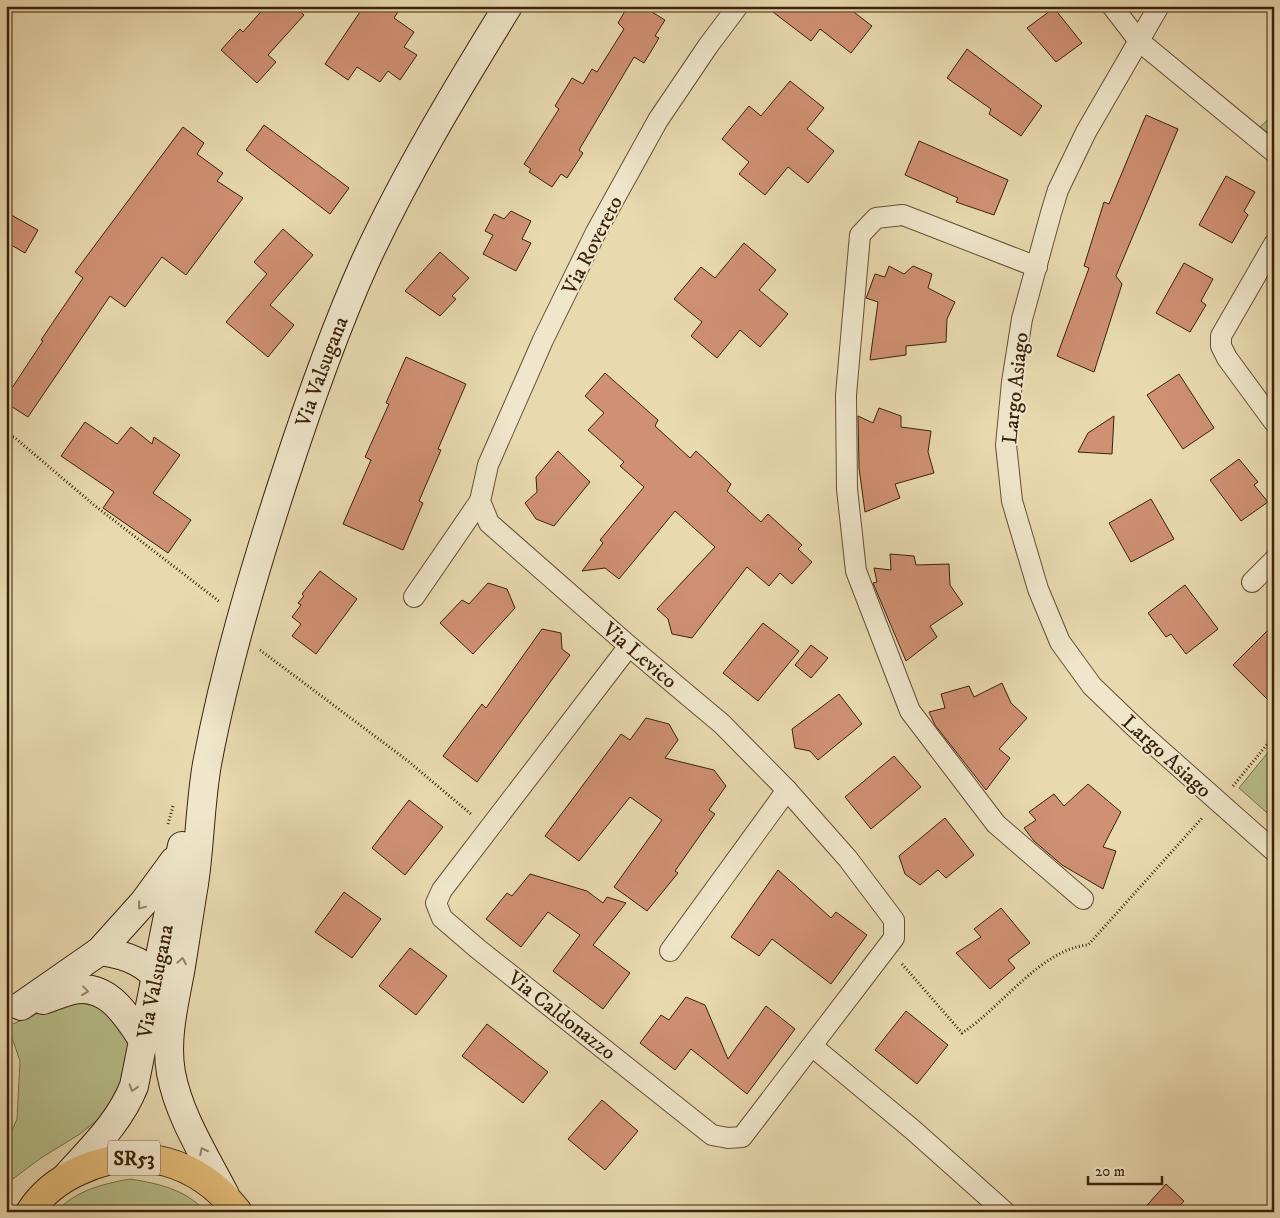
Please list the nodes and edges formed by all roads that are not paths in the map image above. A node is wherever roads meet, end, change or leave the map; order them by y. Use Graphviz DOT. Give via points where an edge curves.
graph roads {
  1 [pos="508,6"];
  2 [pos="738,6"];
  3 [pos="1112,6"];
  4 [pos="1159,6"];
  5 [pos="1139,41"];
  6 [pos="1274,152"];
  7 [pos="1274,244"];
  8 [pos="1036,267"];
  9 [pos="1274,422"];
  10 [pos="480,501"];
  11 [pos="1274,560"];
  12 [pos="1252,582"];
  13 [pos="414,597"];
  14 [pos="629,646"];
  15 [pos="206,766"];
  16 [pos="787,790"];
  17 [pos="1274,851"];
  18 [pos="180,853"];
  19 [pos="1083,899"];
  20 [pos="894,920"];
  21 [pos="100,951"];
  22 [pos="670,951"];
  23 [pos="156,976"];
  24 [pos="14,1010"];
  25 [pos="142,1040"];
  26 [pos="812,1046"];
  27 [pos="173,1081"];
  28 [pos="60,1181"];
  29 [pos="232,1203"];
  30 [pos="10,1212"];
  31 [pos="30,1212"];
  32 [pos="1005,1212"];
  1 -- 15 [label="main road, Via Valsugana" via="443,114 364,264 294,448 237,634"];
  2 -- 10 [label="street, Via Rovereto" via="658,120 596,232 543,340 488,465"];
  3 -- 5 [label="street"];
  4 -- 5 [label="street, Largo Asiago"];
  5 -- 6 [label="street"];
  5 -- 8 [label="street, Largo Asiago" via="1086,132 1058,190"];
  7 -- 9 [label="street" via="1221,336 1221,346"];
  8 -- 17 [label="street, Largo Asiago" via="1015,359 1006,445 1012,501 1038,589 1060,642 1092,686"];
  8 -- 19 [label="street" via="902,215 876,218 860,235 846,395 847,489 856,571 910,711 996,824"];
  10 -- 13 [label="street, Via Rovereto"];
  10 -- 14 [label="street, Via Levico" via="489,523"];
  11 -- 12 [label="street"];
  14 -- 16 [label="street, Via Levico" via="722,724"];
  14 -- 26 [label="street, Via Caldonazzo" via="442,890 436,903 442,918 712,1135 742,1137"];
  15 -- 18 [label="main road, Via Valsugana" via="190,809"];
  27 -- 15 [label="main road, Via Valsugana, one-way" via="169,1053 171,1030 196,867"];
  16 -- 20 [label="street, Via Levico" via="848,859"];
  16 -- 22 [label="street"];
  18 -- 21 [label="main road, one-way" via="144,902"];
  18 -- 23 [label="main road, Via Valsugana"];
  20 -- 26 [label="street, Via Caldonazzo" via="894,938"];
  21 -- 23 [label="main road" via="136,960"];
  21 -- 24 [label="main road"];
  23 -- 25 [label="main road, Via Valsugana"];
  23 -- 27 [label="main road" via="165,991 158,1042"];
  24 -- 25 [label="main road, one-way" via="74,990 95,993 114,1002"];
  25 -- 28 [label="main road, Via Valsugana, one-way" via="128,1102 111,1126"];
  26 -- 32 [label="street"];
  29 -- 27 [label="main road, Via Valsugana, one-way" via="180,1103"];
  28 -- 29 [label="main road, SR53" via="96,1163 142,1158 186,1169 207,1180"];
  28 -- 30 [label="main road, SR53"];
  28 -- 31 [label="main road, SR53"];
}
